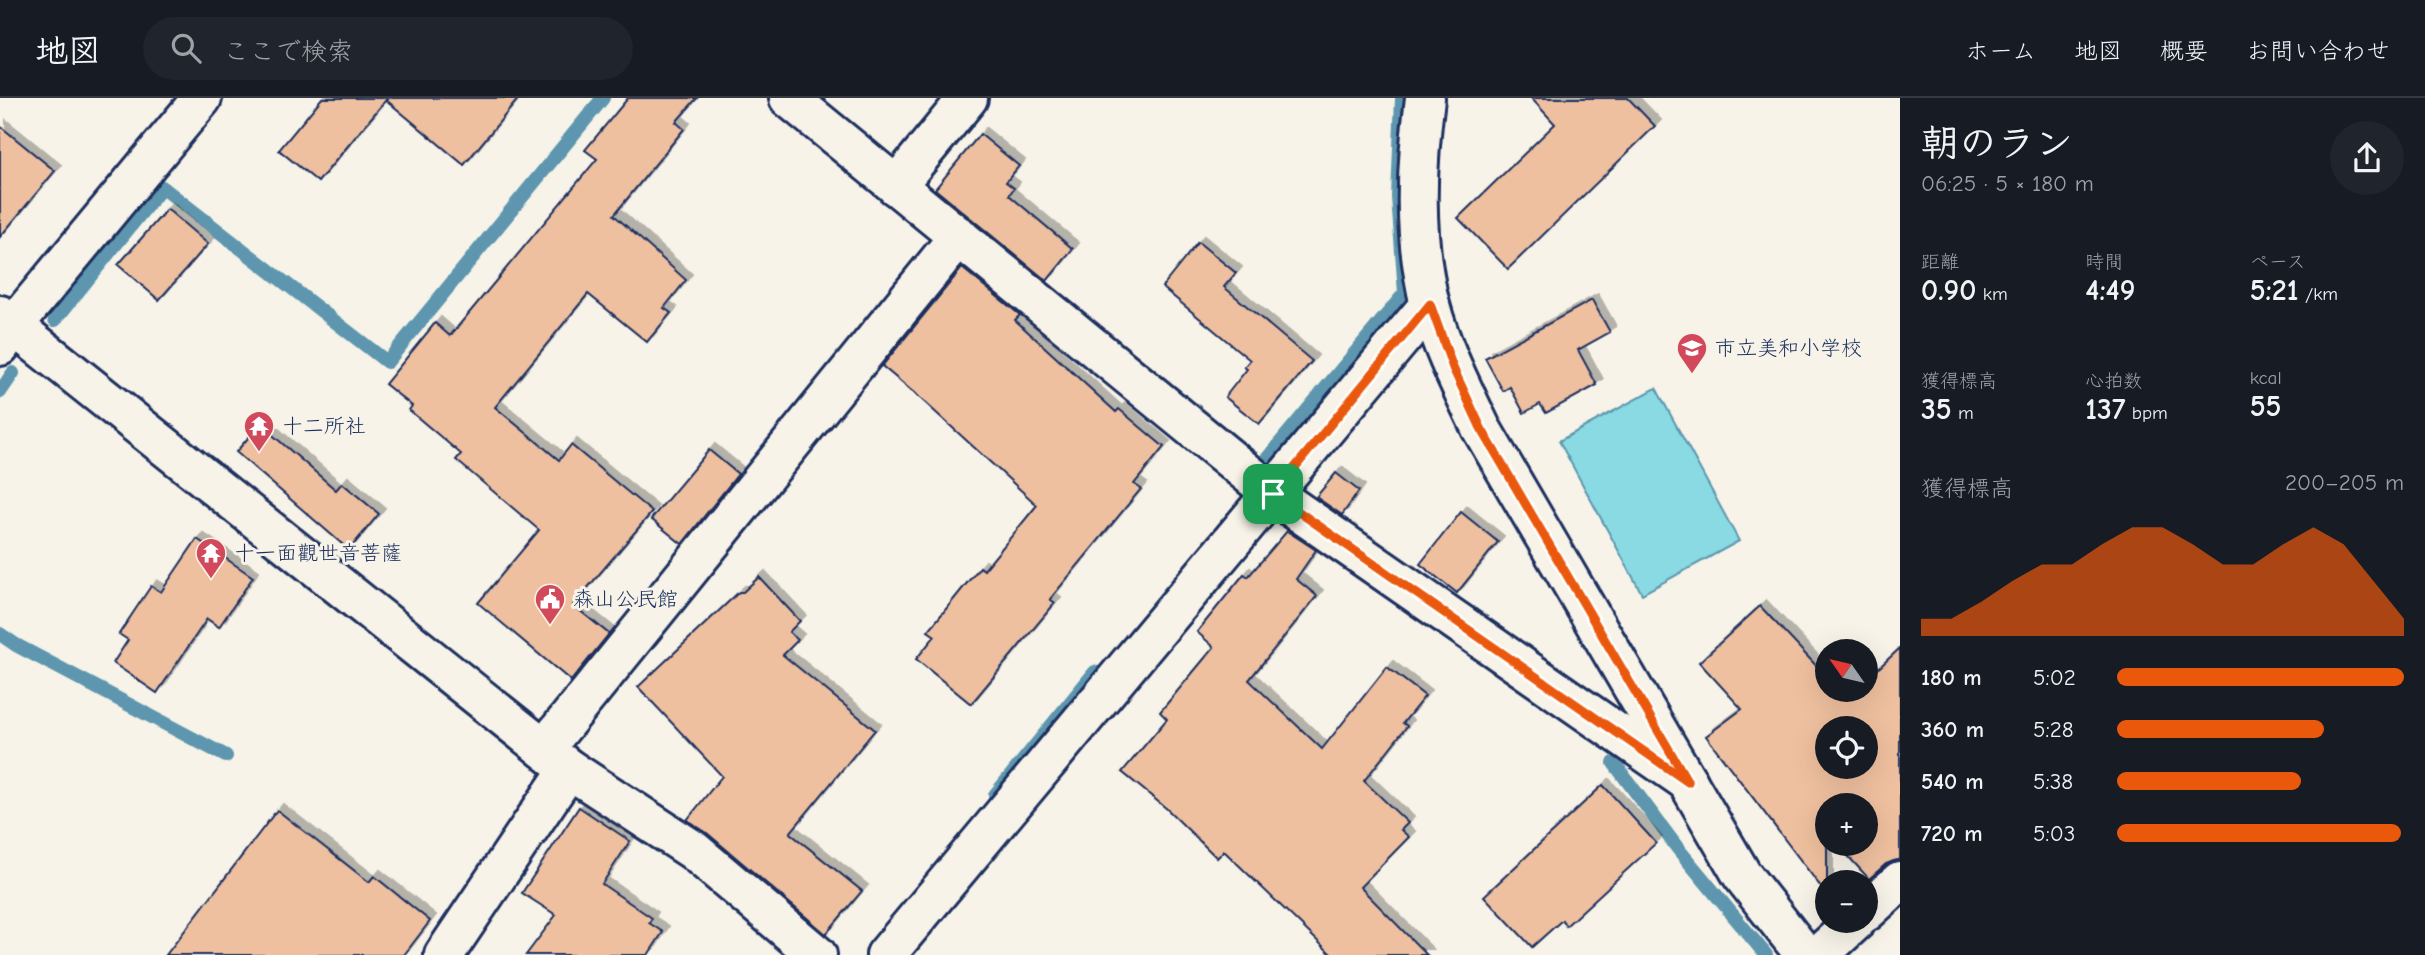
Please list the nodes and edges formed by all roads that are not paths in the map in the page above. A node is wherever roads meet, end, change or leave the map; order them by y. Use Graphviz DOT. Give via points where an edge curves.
graph roads {
  1 [pos="202,98"];
  2 [pos="789,98"];
  3 [pos="968,98"];
  4 [pos="1425,98"];
  5 [pos="897,186"];
  6 [pos="959,236"];
  7 [pos="1430,304"];
  8 [pos="4,329"];
  9 [pos="1273,494"];
  10 [pos="556,759"];
  11 [pos="1688,782"];
  12 [pos="1900,881"];
  13 [pos="1878,901"];
  14 [pos="1843,933"];
  15 [pos="444,955"];
  16 [pos="817,955"];
  17 [pos="886,955"];
  18 [pos="1805,955"];
  19 [pos="1819,955"];
  1 -- 8 [label="street"];
  2 -- 5 [label="street"];
  3 -- 5 [label="street"];
  4 -- 7 [label="street" via="1418,154 1417,233"];
  5 -- 6 [label="street"];
  6 -- 9 [label="street"];
  6 -- 10 [label="street"];
  7 -- 9 [label="street"];
  7 -- 11 [label="street" via="1481,428"];
  8 -- 10 [label="street"];
  9 -- 11 [label="street"];
  9 -- 17 [label="street"];
  10 -- 15 [label="street"];
  10 -- 16 [label="street" via="693,850"];
  11 -- 18 [label="street" via="1742,875"];
  12 -- 13 [label="street"];
  14 -- 19 [label="street"];
}
